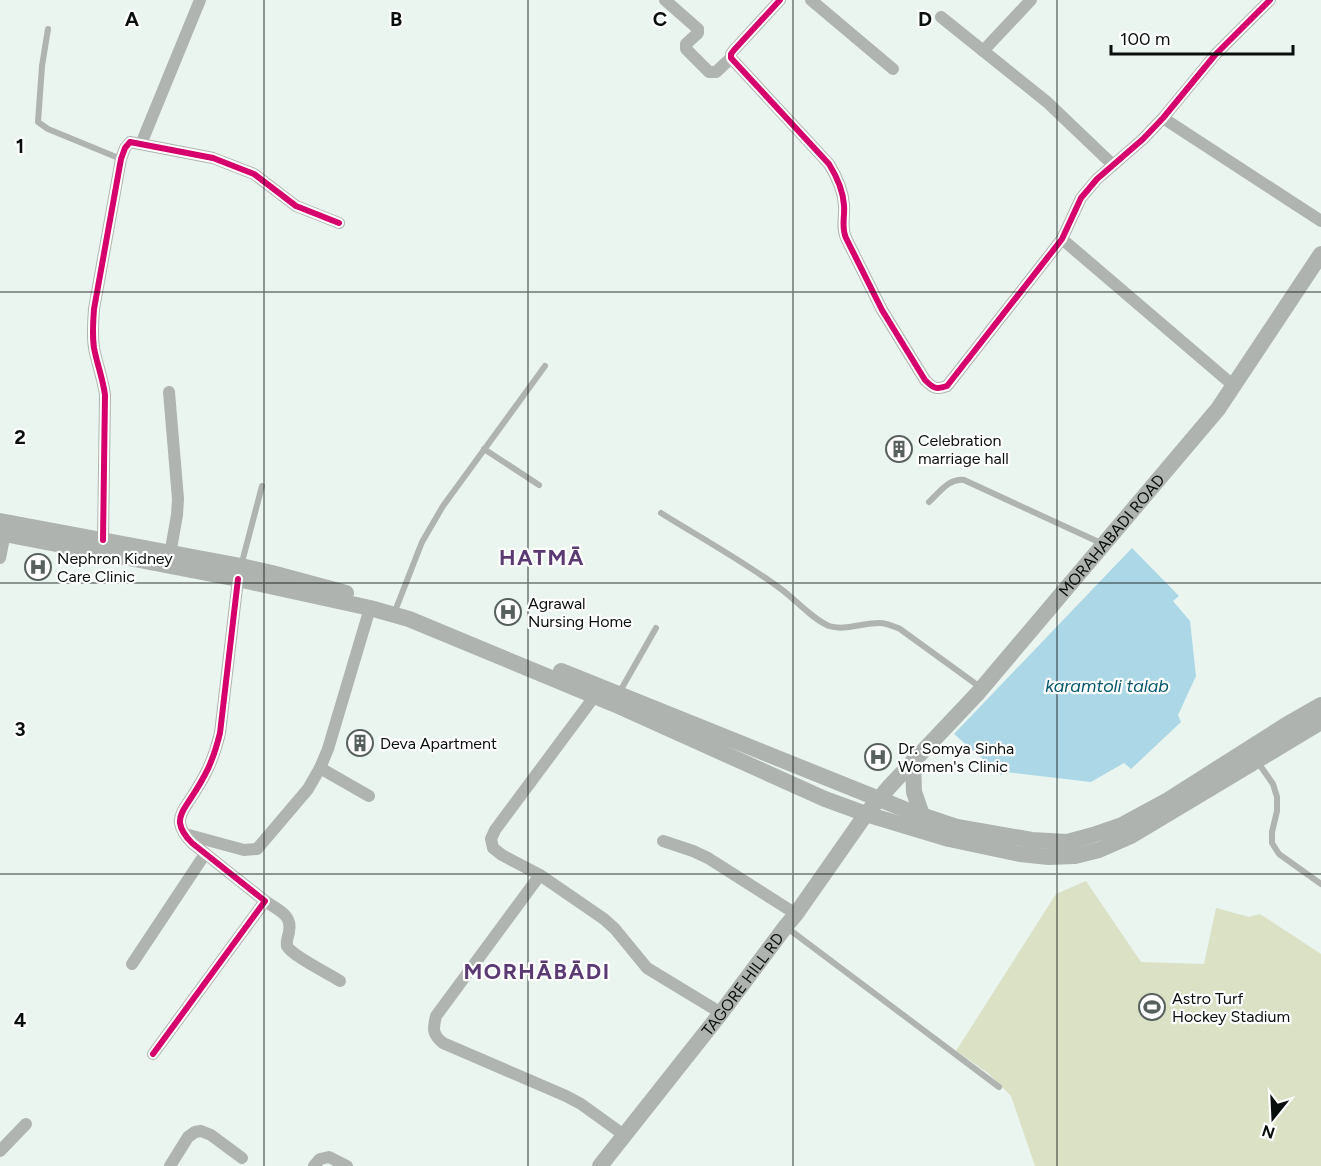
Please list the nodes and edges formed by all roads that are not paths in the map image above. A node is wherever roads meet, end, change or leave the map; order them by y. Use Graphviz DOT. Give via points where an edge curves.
graph roads {
  1 [pos="200,0"];
  2 [pos="664,0"];
  3 [pos="780,0"];
  4 [pos="811,0"];
  5 [pos="1031,0"];
  6 [pos="1270,0"];
  7 [pos="941,17"];
  8 [pos="48,29"];
  9 [pos="983,51"];
  10 [pos="731,58"];
  11 [pos="893,69"];
  12 [pos="1163,117"];
  13 [pos="141,144"];
  14 [pos="121,159"];
  15 [pos="1113,165"];
  16 [pos="1321,221"];
  17 [pos="339,223"];
  18 [pos="1062,239"];
  19 [pos="1321,254"];
  20 [pos="545,366"];
  21 [pos="1234,386"];
  22 [pos="169,392"];
  23 [pos="484,449"];
  24 [pos="539,485"];
  25 [pos="262,486"];
  26 [pos="929,502"];
  27 [pos="661,513"];
  28 [pos="2,529"];
  29 [pos="103,540"];
  30 [pos="1104,544"];
  31 [pos="0,558"];
  32 [pos="169,560"];
  33 [pos="240,573"];
  34 [pos="397,606"];
  35 [pos="370,608"];
  36 [pos="656,628"];
  37 [pos="981,688"];
  38 [pos="619,694"];
  39 [pos="594,697"];
  40 [pos="1321,705"];
  41 [pos="1321,722"];
  42 [pos="1257,760"];
  43 [pos="913,761"];
  44 [pos="320,768"];
  45 [pos="369,796"];
  46 [pos="879,799"];
  47 [pos="866,814"];
  48 [pos="922,814"];
  49 [pos="184,834"];
  50 [pos="663,841"];
  51 [pos="205,854"];
  52 [pos="540,875"];
  53 [pos="1321,884"];
  54 [pos="265,901"];
  55 [pos="791,920"];
  56 [pos="132,964"];
  57 [pos="340,981"];
  58 [pos="721,1013"];
  59 [pos="153,1054"];
  60 [pos="999,1087"];
  61 [pos="26,1124"];
  62 [pos="624,1135"];
  63 [pos="0,1151"];
  64 [pos="242,1158"];
  65 [pos="170,1166"];
  66 [pos="314,1166"];
  67 [pos="347,1166"];
  68 [pos="600,1166"];
  1 -- 13 [label="street"];
  2 -- 10 [label="street" via="698,29 686,49 709,72 716,72"];
  3 -- 10 [label="street"];
  4 -- 11 [label="street"];
  5 -- 9 [label="street"];
  6 -- 12 [label="street" via="1215,55"];
  7 -- 9 [label="street"];
  8 -- 14 [label="lane" via="38,122"];
  9 -- 15 [label="street" via="1047,102"];
  10 -- 18 [label="street" via="837,177 845,207 844,233 882,310 933,387 947,386"];
  12 -- 15 [label="street"];
  12 -- 16 [label="street"];
  13 -- 14 [label="street" via="130,142"];
  13 -- 17 [label="street" via="213,158 244,170 296,206"];
  14 -- 29 [label="street" via="92,329 105,395"];
  15 -- 18 [label="street" via="1081,198"];
  18 -- 21 [label="street"];
  19 -- 21 [label="main road, MORAHABADI ROAD"];
  20 -- 23 [label="lane"];
  21 -- 30 [label="main road, MORAHABADI ROAD"];
  22 -- 32 [label="street" via="178,499"];
  23 -- 24 [label="lane"];
  23 -- 34 [label="lane" via="431,525"];
  25 -- 33 [label="lane"];
  26 -- 30 [label="lane" via="952,481 964,480"];
  27 -- 37 [label="lane" via="756,572 829,626 890,624"];
  28 -- 29 [label="main road"];
  28 -- 31 [label="street"];
  28 -- 32 [label="main road"];
  29 -- 32 [label="main road"];
  30 -- 37 [label="main road, MORAHABADI ROAD"];
  32 -- 33 [label="main road"];
  33 -- 34 [label="main road" via="272,573"];
  33 -- 35 [label="main road"];
  33 -- 49 [label="street" via="220,733 204,779 183,810 180,822"];
  34 -- 38 [label="main road"];
  35 -- 39 [label="main road" via="409,619"];
  35 -- 44 [label="street"];
  36 -- 38 [label="lane"];
  37 -- 43 [label="main road, MORAHABADI ROAD"];
  38 -- 46 [label="main road"];
  39 -- 47 [label="main road"];
  39 -- 52 [label="street" via="491,839 493,848 502,855"];
  40 -- 48 [label="main road" via="1168,800 1122,825 1093,835 1066,842 1032,840 957,827"];
  41 -- 42 [label="main road"];
  42 -- 47 [label="main road" via="1131,836 1076,856 1020,854 949,839"];
  42 -- 53 [label="lane" via="1277,797 1272,843 1279,854"];
  43 -- 46 [label="main road, MORAHABADI ROAD"];
  43 -- 48 [label="main road" via="914,792"];
  44 -- 45 [label="street"];
  44 -- 49 [label="street" via="308,789 257,849 244,850"];
  46 -- 47 [label="main road, TAGORE HILL RD"];
  46 -- 48 [label="main road"];
  47 -- 55 [label="main road, TAGORE HILL RD"];
  49 -- 51 [label="street"];
  50 -- 55 [label="street" via="708,858"];
  51 -- 54 [label="street"];
  51 -- 56 [label="street"];
  52 -- 58 [label="street" via="604,919 647,968"];
  52 -- 62 [label="street" via="436,1016 436,1037 566,1096"];
  54 -- 57 [label="street" via="289,919 288,948"];
  54 -- 59 [label="street"];
  55 -- 58 [label="main road, TAGORE HILL RD"];
  55 -- 60 [label="lane"];
  58 -- 62 [label="main road, TAGORE HILL RD"];
  61 -- 63 [label="street"];
  62 -- 68 [label="main road, TAGORE HILL RD"];
  64 -- 65 [label="street" via="201,1131 188,1137"];
  66 -- 67 [label="street" via="329,1157"];
}
